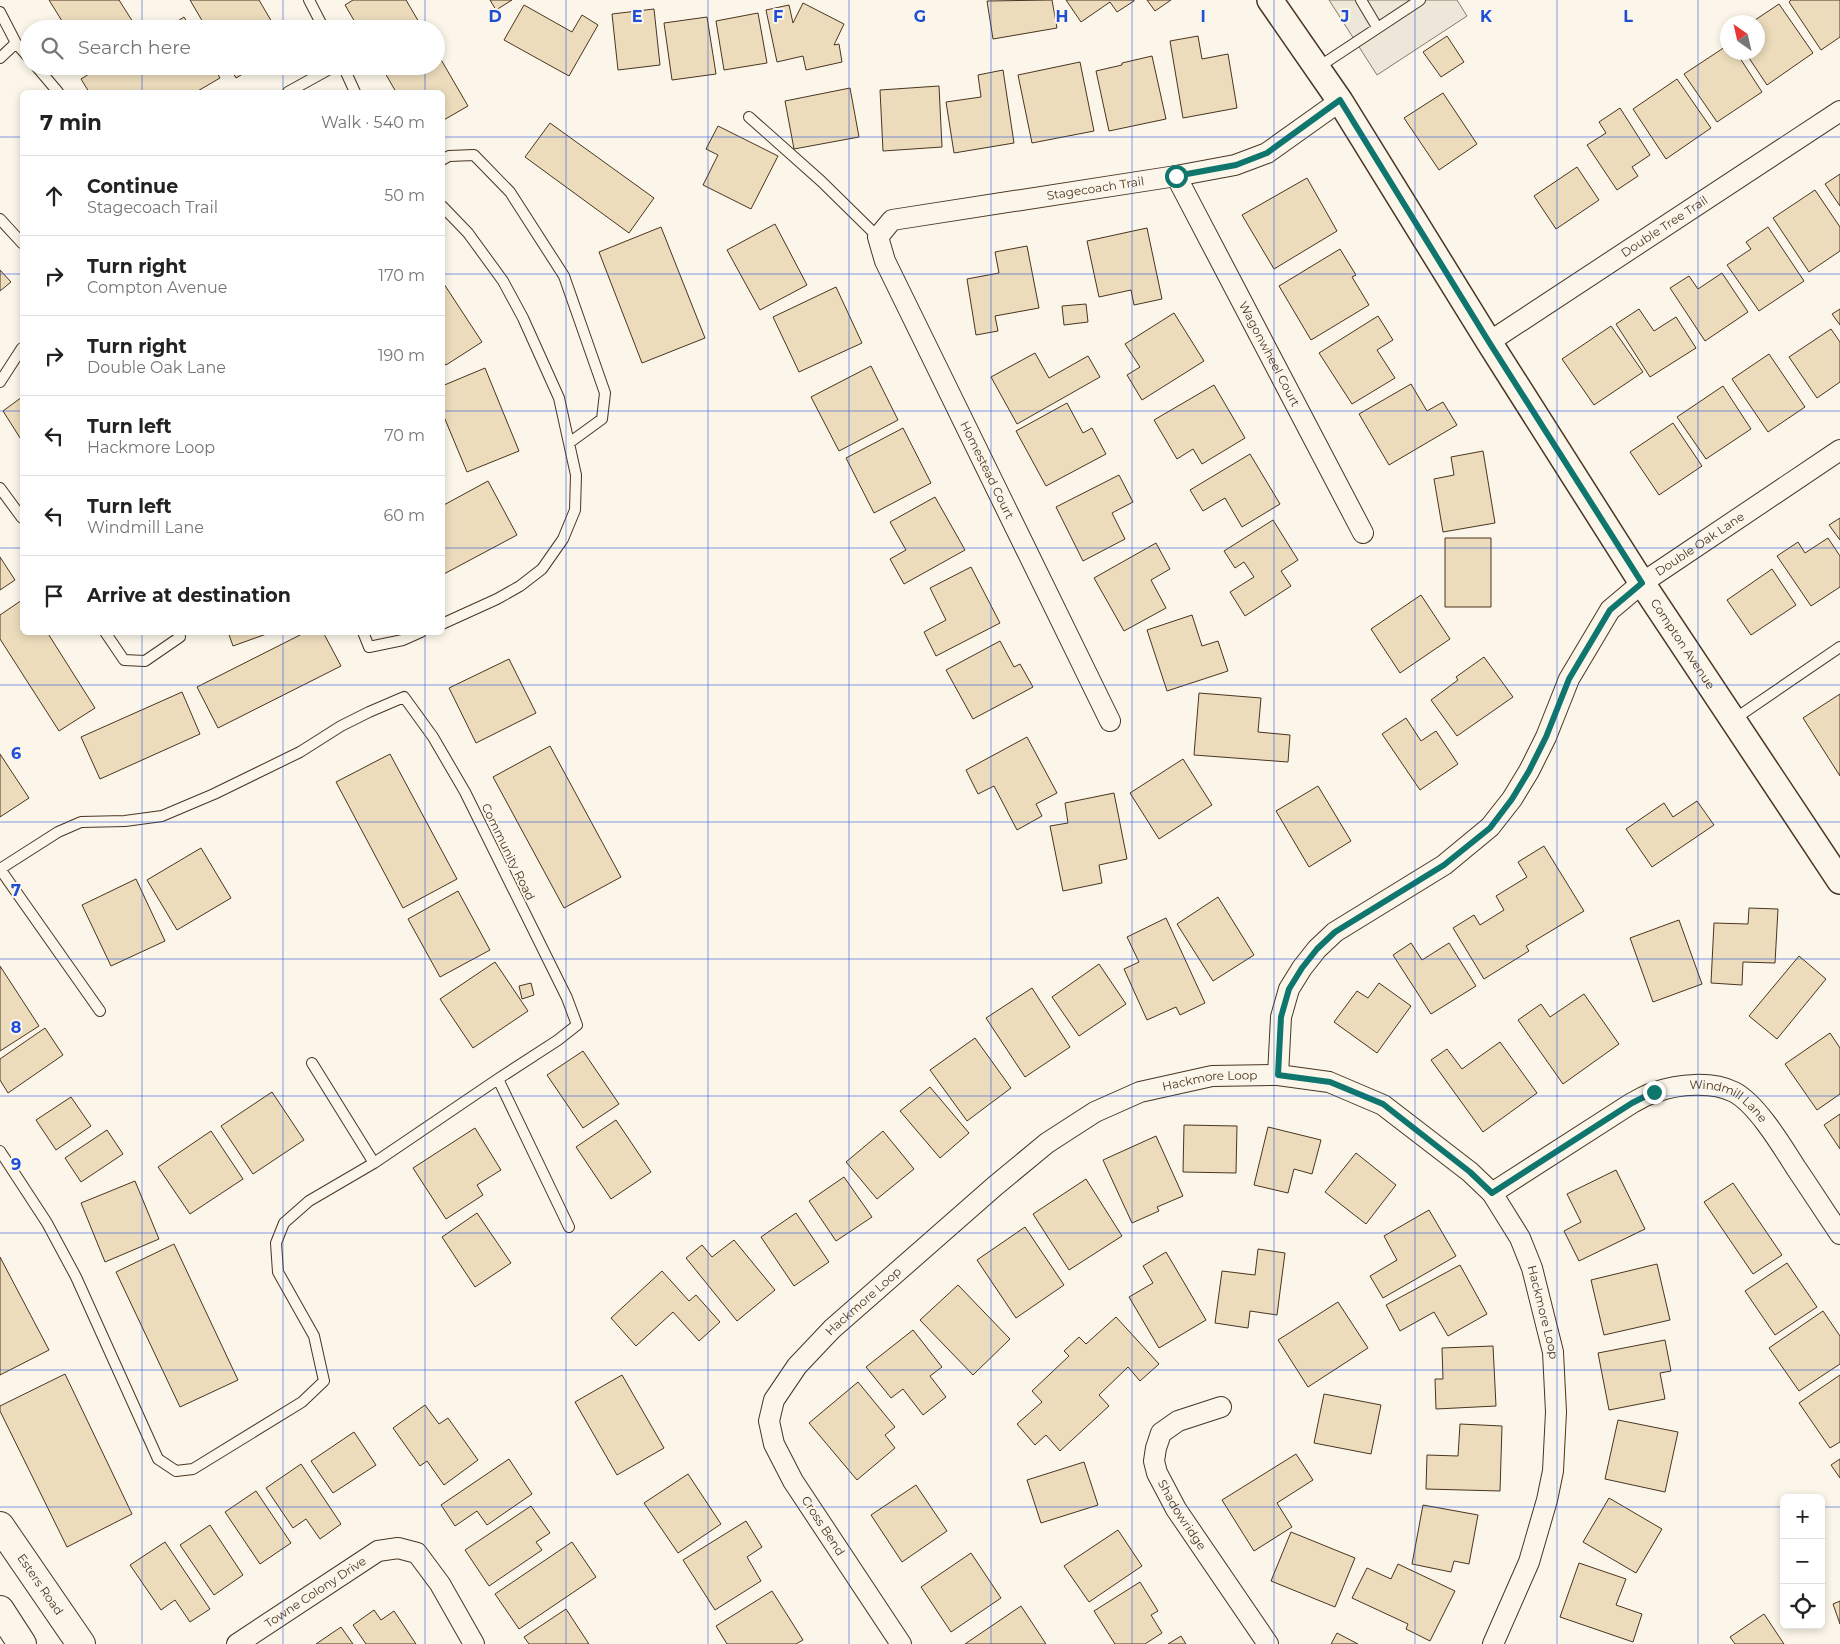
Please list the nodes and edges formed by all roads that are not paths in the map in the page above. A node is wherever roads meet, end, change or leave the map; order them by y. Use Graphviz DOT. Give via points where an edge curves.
graph roads {
  1 [pos="309,0"];
  2 [pos="1270,0"];
  3 [pos="1361,0"];
  4 [pos="1420,0"];
  5 [pos="0,12"];
  6 [pos="319,20"];
  7 [pos="1377,27"];
  8 [pos="16,43"];
  9 [pos="20,48"];
  10 [pos="0,58"];
  11 [pos="1317,68"];
  12 [pos="44,75"];
  13 [pos="319,75"];
  14 [pos="346,75"];
  15 [pos="56,90"];
  16 [pos="292,90"];
  17 [pos="354,90"];
  18 [pos="1340,100"];
  19 [pos="1840,112"];
  20 [pos="749,117"];
  21 [pos="445,158"];
  22 [pos="1176,176"];
  23 [pos="445,209"];
  24 [pos="0,219"];
  25 [pos="878,237"];
  26 [pos="20,241"];
  27 [pos="1489,342"];
  28 [pos="20,351"];
  29 [pos="0,382"];
  30 [pos="569,443"];
  31 [pos="1840,450"];
  32 [pos="0,488"];
  33 [pos="20,515"];
  34 [pos="1363,533"];
  35 [pos="1642,583"];
  36 [pos="445,623"];
  37 [pos="107,635"];
  38 [pos="180,635"];
  39 [pos="364,635"];
  40 [pos="414,635"];
  41 [pos="1840,647"];
  42 [pos="1110,720"];
  43 [pos="1733,720"];
  44 [pos="0,869"];
  45 [pos="1840,880"];
  46 [pos="100,1011"];
  47 [pos="312,1064"];
  48 [pos="1278,1075"];
  49 [pos="498,1079"];
  50 [pos="2,1158"];
  51 [pos="374,1163"];
  52 [pos="1492,1193"];
  53 [pos="569,1227"];
  54 [pos="1840,1234"];
  55 [pos="774,1400"];
  56 [pos="1221,1407"];
  57 [pos="0,1526"];
  58 [pos="0,1610"];
  59 [pos="22,1644"];
  60 [pos="81,1644"];
  61 [pos="237,1644"];
  62 [pos="474,1644"];
  63 [pos="900,1644"];
  64 [pos="1268,1644"];
  65 [pos="1493,1644"];
  1 -- 6 [label="lane"];
  2 -- 11 [label="street, Compton Avenue"];
  3 -- 7 [label="lane"];
  4 -- 7 [label="lane"];
  5 -- 8 [label="lane"];
  7 -- 11 [label="lane"];
  8 -- 9 [label="lane"];
  8 -- 10 [label="lane"];
  11 -- 18 [label="street, Compton Avenue"];
  12 -- 15 [label="lane"];
  13 -- 16 [label="lane"];
  14 -- 17 [label="lane"];
  18 -- 22 [label="street, Stagecoach Trail" via="1267,153 1236,165"];
  18 -- 27 [label="street, Compton Avenue"];
  19 -- 27 [label="street, Double Tree Trail"];
  20 -- 25 [label="lane"];
  21 -- 30 [label="lane" via="474,155 510,192 564,276 605,393 602,419"];
  22 -- 25 [label="street, Stagecoach Trail" via="892,220"];
  22 -- 34 [label="street, Wagonwheel Court"];
  23 -- 30 [label="lane" via="468,233 503,281 523,318 559,398"];
  24 -- 26 [label="lane"];
  25 -- 42 [label="street, Homestead Court" via="889,270"];
  27 -- 35 [label="street, Compton Avenue"];
  28 -- 29 [label="lane"];
  30 -- 36 [label="lane" via="576,475 574,510 563,539 542,569 520,586"];
  31 -- 35 [label="street, Double Oak Lane"];
  32 -- 33 [label="lane"];
  35 -- 43 [label="street, Compton Avenue"];
  35 -- 48 [label="street, Double Oak Lane" via="1610,610 1569,679 1529,771 1490,828 1444,865 1335,932 1302,968 1289,989 1281,1017"];
  37 -- 38 [label="lane" via="124,660 145,661"];
  39 -- 40 [label="lane" via="370,646"];
  41 -- 43 [label="lane"];
  43 -- 45 [label="street, Compton Avenue"];
  44 -- 46 [label="lane"];
  44 -- 49 [label="lane, Community Road" via="58,832 81,822 162,816 214,794 300,752 355,719 404,697 433,737 465,792 567,998 577,1025"];
  47 -- 51 [label="lane"];
  48 -- 52 [label="street, Hackmore Loop" via="1330,1082 1383,1104"];
  48 -- 55 [label="street, Hackmore Loop" via="1212,1076 1140,1092 1095,1112 995,1186 832,1329 797,1366"];
  49 -- 51 [label="lane"];
  49 -- 53 [label="lane"];
  50 -- 51 [label="lane" via="47,1223 76,1277 158,1459 176,1472 194,1469 302,1402 324,1381 314,1336 278,1272 276,1243 284,1224 309,1201"];
  52 -- 54 [label="street, Windmill Lane" via="1654,1092 1671,1087 1719,1087 1734,1092 1749,1103 1774,1134"];
  52 -- 65 [label="street, Hackmore Loop" via="1520,1238 1546,1315 1554,1352 1556,1412 1547,1500 1529,1562"];
  55 -- 63 [label="street, Cross Bend" via="769,1421 774,1444 793,1481"];
  56 -- 64 [label="street, Shadowridge" via="1178,1421 1161,1433 1154,1460 1157,1473 1176,1509"];
  57 -- 60 [label="main road, Esters Road"];
  58 -- 59 [label="main road"];
  61 -- 62 [label="street, Towne Colony Drive" via="378,1551 398,1548 417,1553 440,1584"];
}
